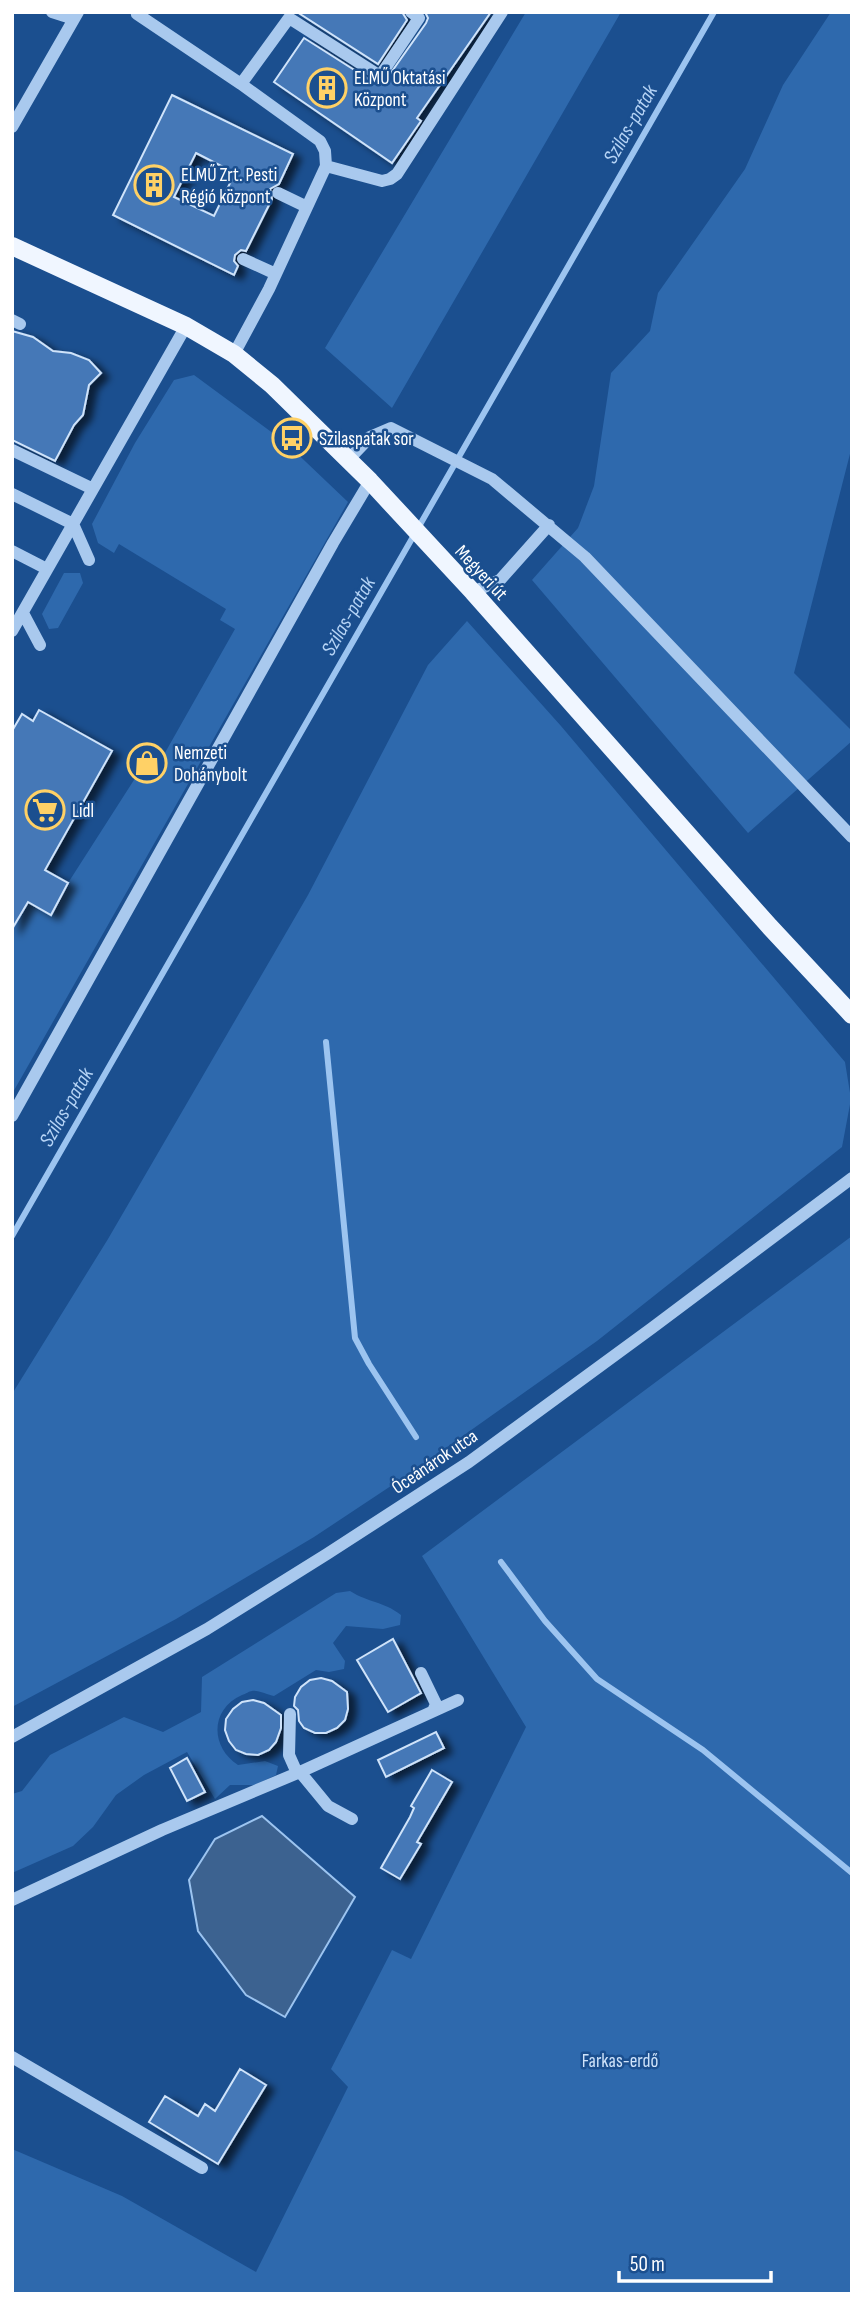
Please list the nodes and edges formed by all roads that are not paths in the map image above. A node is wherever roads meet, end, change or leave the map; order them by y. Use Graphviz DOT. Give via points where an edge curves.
graph roads {
  1 [pos="52,12"];
  2 [pos="411,12"];
  3 [pos="502,12"];
  4 [pos="136,13"];
  5 [pos="76,15"];
  6 [pos="242,84"];
  7 [pos="12,127"];
  8 [pos="326,166"];
  9 [pos="278,193"];
  10 [pos="307,207"];
  11 [pos="12,246"];
  12 [pos="243,259"];
  13 [pos="276,274"];
  14 [pos="186,326"];
  15 [pos="234,354"];
  16 [pos="12,450"];
  17 [pos="348,460"];
  18 [pos="370,481"];
  19 [pos="93,489"];
  20 [pos="12,494"];
  21 [pos="73,524"];
  22 [pos="549,525"];
  23 [pos="12,551"];
  24 [pos="89,560"];
  25 [pos="47,569"];
  26 [pos="473,592"];
  27 [pos="23,613"];
  28 [pos="12,631"];
  29 [pos="40,645"];
  30 [pos="852,837"];
  31 [pos="850,1014"];
  32 [pos="12,1116"];
  33 [pos="852,1178"];
  34 [pos="421,1673"];
  35 [pos="458,1700"];
  36 [pos="433,1711"];
  37 [pos="290,1714"];
  38 [pos="12,1737"];
  39 [pos="299,1773"];
  40 [pos="352,1819"];
  41 [pos="12,1900"];
  42 [pos="12,2057"];
  43 [pos="202,2168"];
  1 -- 5 [label="street"];
  2 -- 6 [label="street" via="419,18 380,76 289,18"];
  3 -- 8 [label="street" via="397,174 382,181"];
  4 -- 6 [label="street"];
  5 -- 7 [label="street"];
  6 -- 8 [label="street" via="320,141"];
  8 -- 10 [label="street"];
  9 -- 10 [label="street"];
  10 -- 13 [label="street"];
  11 -- 14 [label="main road, Megyeri út"];
  12 -- 13 [label="street"];
  13 -- 15 [label="street"];
  14 -- 15 [label="main road, Megyeri út"];
  14 -- 19 [label="street"];
  15 -- 17 [label="main road, Megyeri út"];
  16 -- 19 [label="street"];
  17 -- 18 [label="main road, Megyeri út"];
  17 -- 22 [label="street" via="370,437 391,428 492,480"];
  18 -- 26 [label="main road, Megyeri út"];
  18 -- 32 [label="street"];
  19 -- 21 [label="street"];
  20 -- 21 [label="street"];
  21 -- 24 [label="street"];
  21 -- 25 [label="street"];
  22 -- 26 [label="street" via="500,580"];
  22 -- 30 [label="street" via="640,613"];
  23 -- 25 [label="street"];
  25 -- 27 [label="street"];
  26 -- 31 [label="main road, Megyeri út"];
  27 -- 28 [label="street"];
  27 -- 29 [label="street"];
  33 -- 38 [label="street, Óceánárok utca" via="468,1462 207,1629"];
  34 -- 36 [label="street" via="436,1704"];
  35 -- 36 [label="street"];
  36 -- 39 [label="street"];
  37 -- 39 [label="street" via="289,1755"];
  39 -- 40 [label="street" via="328,1806"];
  39 -- 41 [label="street"];
  42 -- 43 [label="street"];
}
